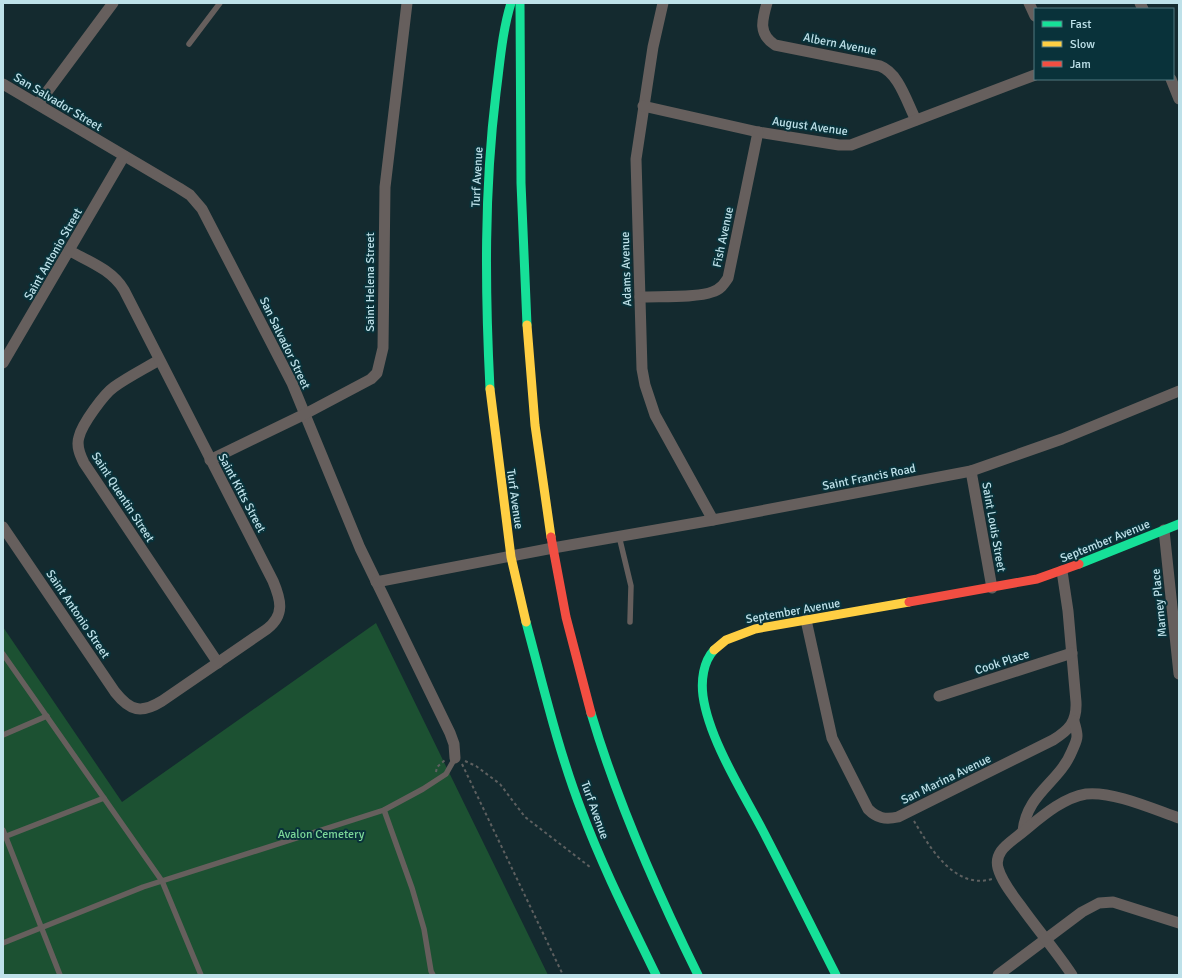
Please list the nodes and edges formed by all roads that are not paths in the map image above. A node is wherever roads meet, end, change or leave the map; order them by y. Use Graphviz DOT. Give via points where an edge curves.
graph roads {
  1 [pos="113,3"];
  2 [pos="220,3"];
  3 [pos="407,3"];
  4 [pos="511,3"];
  5 [pos="520,3"];
  6 [pos="663,3"];
  7 [pos="767,3"];
  8 [pos="1029,3"];
  9 [pos="1034,14"];
  10 [pos="189,44"];
  11 [pos="1034,75"];
  12 [pos="1171,80"];
  13 [pos="3,84"];
  14 [pos="1179,99"];
  15 [pos="38,104"];
  16 [pos="643,106"];
  17 [pos="916,120"];
  18 [pos="758,132"];
  19 [pos="124,156"];
  20 [pos="70,251"];
  21 [pos="640,297"];
  22 [pos="159,360"];
  23 [pos="3,363"];
  24 [pos="1178,392"];
  25 [pos="305,414"];
  26 [pos="210,460"];
  27 [pos="971,471"];
  28 [pos="713,520"];
  29 [pos="1179,524"];
  30 [pos="3,527"];
  31 [pos="1164,530"];
  32 [pos="619,536"];
  33 [pos="553,548"];
  34 [pos="511,557"];
  35 [pos="1062,571"];
  36 [pos="376,582"];
  37 [pos="992,588"];
  38 [pos="806,620"];
  39 [pos="630,622"];
  40 [pos="1072,653"];
  41 [pos="3,654"];
  42 [pos="218,664"];
  43 [pos="1179,674"];
  44 [pos="940,696"];
  45 [pos="136,710"];
  46 [pos="47,716"];
  47 [pos="1074,721"];
  48 [pos="3,736"];
  49 [pos="455,758"];
  50 [pos="104,798"];
  51 [pos="384,810"];
  52 [pos="1179,818"];
  53 [pos="3,830"];
  54 [pos="1023,831"];
  55 [pos="4,837"];
  56 [pos="162,881"];
  57 [pos="1179,923"];
  58 [pos="42,928"];
  59 [pos="1046,940"];
  60 [pos="3,943"];
  61 [pos="431,974"];
  62 [pos="60,975"];
  63 [pos="200,975"];
  64 [pos="656,975"];
  65 [pos="698,975"];
  66 [pos="836,975"];
  67 [pos="998,975"];
  68 [pos="1072,975"];
  1 -- 15 [label="street"];
  2 -- 10 [label="lane"];
  3 -- 25 [label="street, Saint Helena Street" via="384,187 383,348 380,367 371,379"];
  4 -- 34 [label="main road, Turf Avenue" via="500,59 492,125 486,228 486,280 490,389"];
  5 -- 33 [label="main road" via="520,172 530,380"];
  6 -- 16 [label="street, Adams Avenue"];
  7 -- 17 [label="street, Albern Avenue" via="762,26 768,40 775,45 887,69"];
  8 -- 9 [label="street"];
  11 -- 17 [label="street, August Avenue"];
  12 -- 14 [label="street"];
  13 -- 15 [label="street, San Salvador Street"];
  15 -- 19 [label="street, San Salvador Street"];
  16 -- 18 [label="street, August Avenue"];
  16 -- 21 [label="street, Adams Avenue" via="636,159"];
  17 -- 18 [label="street, August Avenue" via="850,145"];
  18 -- 21 [label="street, Fish Avenue" via="728,278 724,284 706,294"];
  19 -- 20 [label="street, Saint Antonio Street"];
  19 -- 25 [label="street, San Salvador Street" via="190,195 202,209"];
  20 -- 22 [label="street, Saint Kitts Street" via="107,271 120,283"];
  20 -- 23 [label="street, Saint Antonio Street"];
  21 -- 28 [label="street, Adams Avenue" via="642,369 649,399 655,415"];
  22 -- 26 [label="street, Saint Kitts Street"];
  22 -- 42 [label="street, Saint Quentin Street" via="108,392 83,427 78,445 84,463"];
  24 -- 27 [label="street, Saint Francis Road" via="1062,439"];
  25 -- 26 [label="street, Saint Helena Street"];
  25 -- 36 [label="street, San Salvador Street"];
  26 -- 42 [label="street, Saint Kitts Street" via="273,581 280,606 274,624"];
  27 -- 28 [label="street, Saint Francis Road"];
  27 -- 37 [label="street, Saint Louis Street"];
  28 -- 32 [label="street, Saint Francis Road"];
  29 -- 31 [label="main road, September Avenue"];
  30 -- 45 [label="street, Saint Antonio Street" via="119,696"];
  31 -- 35 [label="main road, September Avenue"];
  31 -- 43 [label="street, Marney Place"];
  32 -- 33 [label="street, Saint Francis Road"];
  32 -- 39 [label="lane" via="631,586"];
  33 -- 34 [label="street, Saint Francis Road"];
  33 -- 65 [label="main road" via="573,644 602,748 627,817 672,923"];
  34 -- 36 [label="street"];
  34 -- 64 [label="main road, Turf Avenue" via="552,719 582,810 606,873"];
  35 -- 37 [label="main road, September Avenue"];
  35 -- 40 [label="street"];
  36 -- 49 [label="street, San Salvador Street" via="450,733"];
  37 -- 38 [label="main road, September Avenue"];
  38 -- 47 [label="street, San Marina Avenue" via="832,738 865,804 874,815 881,818 898,817 1053,740"];
  38 -- 66 [label="main road, September Avenue" via="734,634 718,645 707,661 701,683 717,740"];
  40 -- 44 [label="street, Cook Place"];
  40 -- 47 [label="street" via="1077,714"];
  41 -- 46 [label="lane"];
  42 -- 45 [label="street, Saint Kitts Street" via="155,705"];
  46 -- 48 [label="lane"];
  46 -- 50 [label="lane"];
  47 -- 54 [label="street" via="1077,735 1072,753 1065,766 1030,806"];
  49 -- 51 [label="lane" via="446,774"];
  50 -- 55 [label="lane"];
  50 -- 56 [label="lane"];
  51 -- 56 [label="lane"];
  51 -- 61 [label="lane" via="424,929"];
  52 -- 54 [label="street" via="1122,799 1085,794 1064,803"];
  53 -- 55 [label="lane"];
  54 -- 59 [label="street" via="1001,850 998,863 1001,876"];
  55 -- 58 [label="lane"];
  56 -- 58 [label="lane"];
  56 -- 63 [label="lane"];
  57 -- 59 [label="street" via="1121,904 1106,902 1082,912"];
  58 -- 60 [label="lane"];
  58 -- 62 [label="lane"];
  59 -- 67 [label="street"];
  59 -- 68 [label="street"];
}
